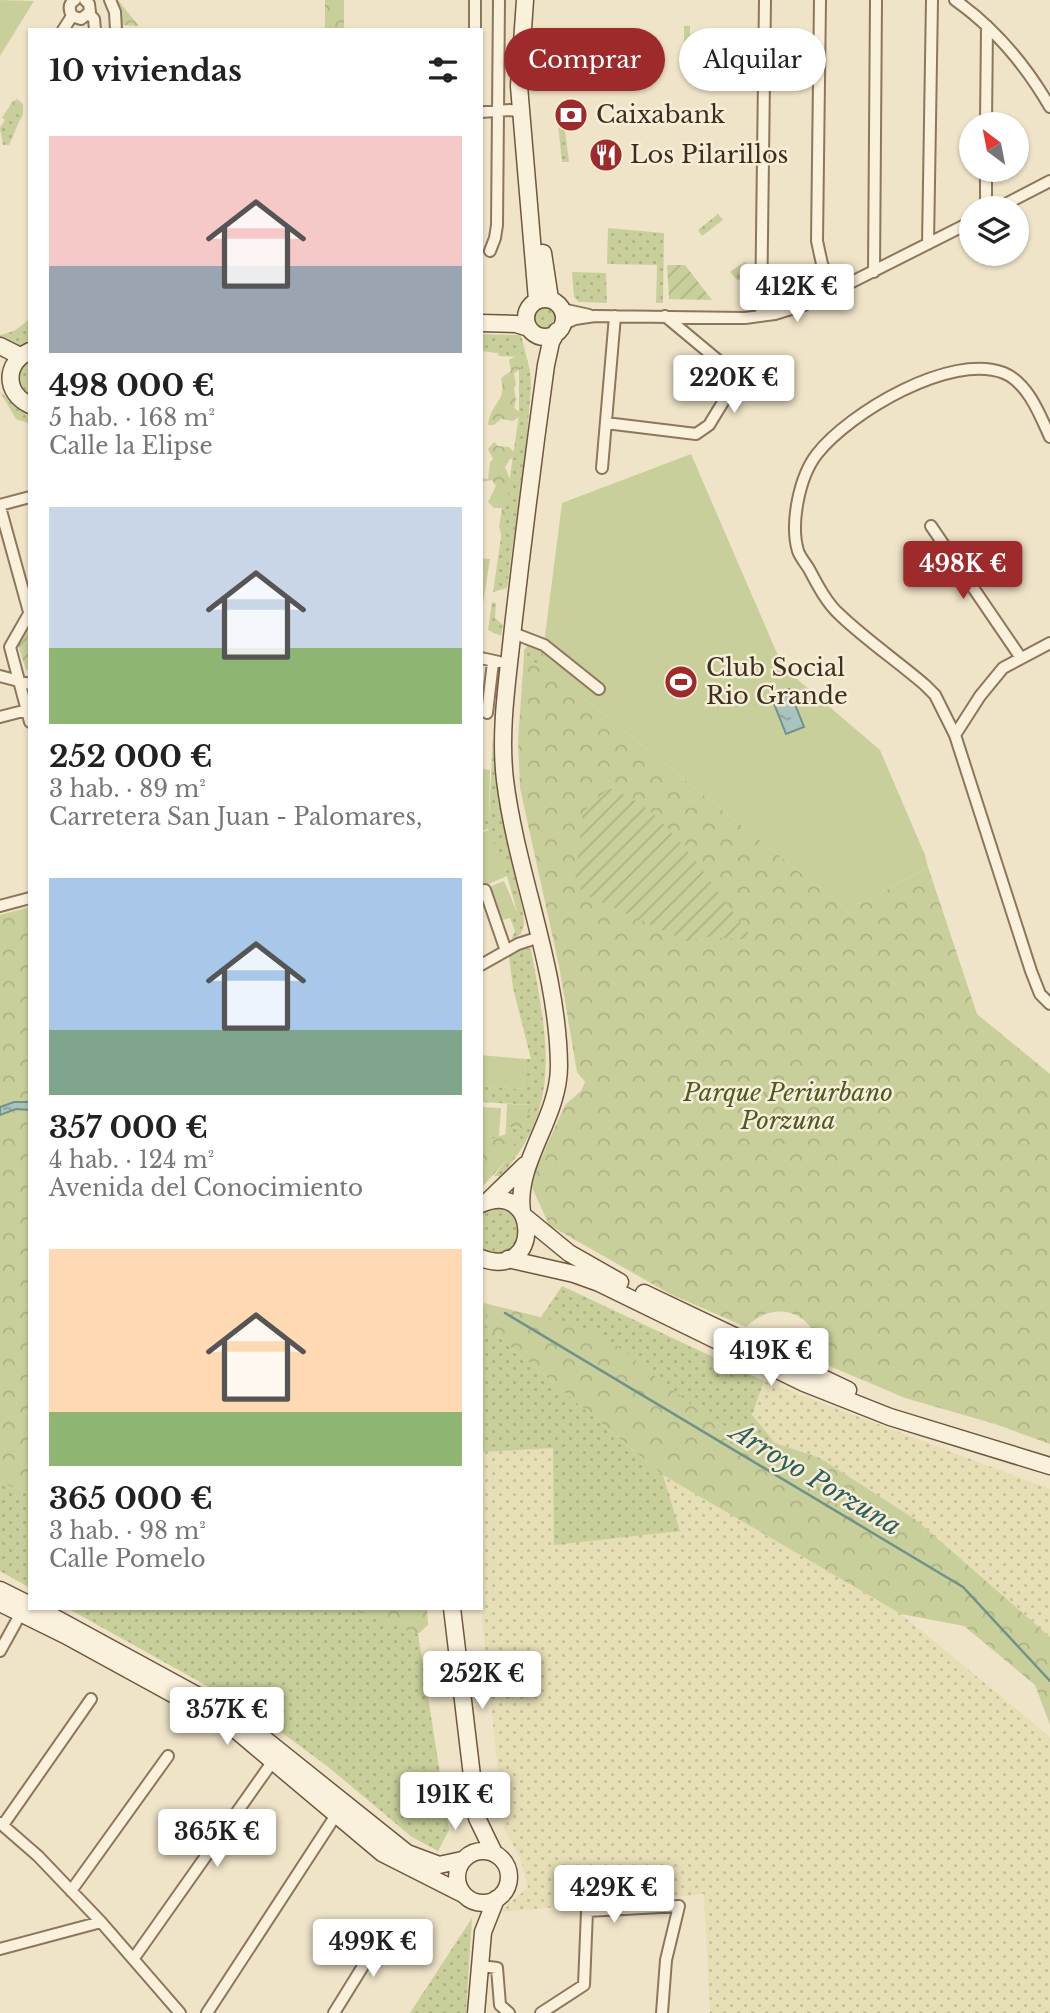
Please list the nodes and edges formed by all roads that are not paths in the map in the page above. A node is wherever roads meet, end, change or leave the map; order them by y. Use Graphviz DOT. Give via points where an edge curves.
graph roads {
  1 [pos="72,0"];
  2 [pos="110,0"];
  3 [pos="475,0"];
  4 [pos="499,0"];
  5 [pos="525,0"];
  6 [pos="536,0"];
  7 [pos="765,0"];
  8 [pos="820,0"];
  9 [pos="876,0"];
  10 [pos="932,0"];
  11 [pos="955,0"];
  12 [pos="89,3"];
  13 [pos="499,15"];
  14 [pos="72,16"];
  15 [pos="475,16"];
  16 [pos="987,26"];
  17 [pos="64,28"];
  18 [pos="95,28"];
  19 [pos="116,28"];
  20 [pos="475,28"];
  21 [pos="1050,107"];
  22 [pos="497,110"];
  23 [pos="483,112"];
  24 [pos="523,112"];
  25 [pos="986,112"];
  26 [pos="1050,181"];
  27 [pos="1021,196"];
  28 [pos="959,228"];
  29 [pos="928,244"];
  30 [pos="490,251"];
  31 [pos="874,272"];
  32 [pos="834,291"];
  33 [pos="483,312"];
  34 [pos="549,312"];
  35 [pos="615,316"];
  36 [pos="665,316"];
  37 [pos="761,316"];
  38 [pos="483,323"];
  39 [pos="530,329"];
  40 [pos="0,346"];
  41 [pos="27,352"];
  42 [pos="5,365"];
  43 [pos="0,386"];
  44 [pos="27,404"];
  45 [pos="541,405"];
  46 [pos="606,423"];
  47 [pos="1050,437"];
  48 [pos="602,468"];
  49 [pos="28,498"];
  50 [pos="0,506"];
  51 [pos="931,526"];
  52 [pos="28,605"];
  53 [pos="28,616"];
  54 [pos="513,633"];
  55 [pos="1050,643"];
  56 [pos="1021,658"];
  57 [pos="494,660"];
  58 [pos="0,676"];
  59 [pos="18,680"];
  60 [pos="28,683"];
  61 [pos="599,688"];
  62 [pos="490,708"];
  63 [pos="27,710"];
  64 [pos="28,714"];
  65 [pos="0,717"];
  66 [pos="956,735"];
  67 [pos="485,890"];
  68 [pos="28,899"];
  69 [pos="0,906"];
  70 [pos="540,937"];
  71 [pos="506,951"];
  72 [pos="483,964"];
  73 [pos="1050,1004"];
  74 [pos="533,1155"];
  75 [pos="485,1202"];
  76 [pos="523,1214"];
  77 [pos="483,1258"];
  78 [pos="503,1261"];
  79 [pos="483,1269"];
  80 [pos="1050,1455"];
  81 [pos="1050,1466"];
  82 [pos="0,1590"];
  83 [pos="0,1603"];
  84 [pos="28,1608"];
  85 [pos="28,1609"];
  86 [pos="28,1610"];
  87 [pos="30,1610"];
  88 [pos="31,1610"];
  89 [pos="452,1610"];
  90 [pos="0,1651"];
  91 [pos="91,1699"];
  92 [pos="168,1756"];
  93 [pos="273,1761"];
  94 [pos="336,1815"];
  95 [pos="477,1818"];
  96 [pos="1,1824"];
  97 [pos="494,1853"];
  98 [pos="465,1857"];
  99 [pos="71,1891"];
  100 [pos="464,1896"];
  101 [pos="496,1899"];
  102 [pos="101,1922"];
  103 [pos="386,1928"];
  104 [pos="483,1932"];
  105 [pos="0,1949"];
  106 [pos="134,1958"];
  107 [pos="481,1966"];
  108 [pos="180,2013"];
  109 [pos="207,2013"];
  110 [pos="334,2013"];
  111 [pos="476,2013"];
  112 [pos="509,2013"];
  113 [pos="541,2013"];
  114 [pos="662,2013"];
  1 -- 14 [label="street"];
  2 -- 19 [label="street"];
  3 -- 15 [label="street"];
  4 -- 13 [label="street"];
  5 -- 24 [label="street" via="519,86"];
  6 -- 34 [label="street" via="530,86"];
  7 -- 37 [label="street"];
  8 -- 32 [label="street" via="817,242"];
  9 -- 31 [label="street"];
  10 -- 29 [label="street"];
  11 -- 16 [label="street"];
  12 -- 14 [label="street" via="81,19"];
  12 -- 18 [label="street"];
  13 -- 15 [label="street"];
  13 -- 22 [label="street"];
  14 -- 17 [label="street"];
  15 -- 20 [label="street"];
  16 -- 21 [label="street" via="1024,65"];
  16 -- 25 [label="street"];
  22 -- 23 [label="street"];
  22 -- 24 [label="street"];
  22 -- 30 [label="street" via="497,225"];
  24 -- 34 [label="street"];
  26 -- 27 [label="street"];
  28 -- 29 [label="street"];
  29 -- 31 [label="street"];
  31 -- 32 [label="street"];
  32 -- 37 [label="street"];
  33 -- 34 [label="street"];
  34 -- 35 [label="street" via="575,319"];
  34 -- 39 [label="street" via="526,318"];
  34 -- 39 [label="street" via="543,337"];
  34 -- 45 [label="street"];
  35 -- 36 [label="street"];
  35 -- 46 [label="street"];
  36 -- 37 [label="street"];
  36 -- 46 [label="street" via="725,366 731,388 709,425 696,434"];
  38 -- 39 [label="street"];
  39 -- 45 [label="street" via="538,354"];
  40 -- 41 [label="street"];
  41 -- 42 [label="street"];
  42 -- 44 [label="street" via="12,390"];
  43 -- 44 [label="street"];
  45 -- 54 [label="street"];
  46 -- 48 [label="street"];
  47 -- 66 [label="street" via="1038,410 1010,376 970,368 917,384 842,428 816,456 803,481 795,512 798,551 818,585 837,612 935,695"];
  49 -- 50 [label="street"];
  50 -- 52 [label="street"];
  51 -- 56 [label="street"];
  53 -- 59 [label="street" via="10,647"];
  54 -- 57 [label="street"];
  54 -- 61 [label="street" via="544,645"];
  55 -- 56 [label="street"];
  56 -- 66 [label="street" via="1003,668"];
  57 -- 62 [label="street"];
  58 -- 59 [label="street"];
  59 -- 60 [label="street"];
  59 -- 63 [label="street"];
  62 -- 70 [label="street"];
  63 -- 64 [label="street"];
  63 -- 65 [label="street"];
  66 -- 73 [label="street" via="1031,971 1040,994"];
  67 -- 71 [label="street"];
  68 -- 69 [label="street"];
  70 -- 71 [label="street"];
  70 -- 74 [label="street" via="559,1067 553,1105"];
  71 -- 72 [label="street"];
  74 -- 75 [label="street"];
  74 -- 76 [label="street" via="522,1184"];
  75 -- 76 [label="street" via="507,1201"];
  76 -- 78 [label="street" via="527,1238 520,1251"];
  76 -- 80 [label="street" via="563,1248 605,1274 808,1372 872,1401"];
  77 -- 78 [label="street"];
  78 -- 79 [label="street"];
  78 -- 81 [label="street" via="551,1268 599,1283 804,1383 890,1417"];
  82 -- 84 [label="street"];
  83 -- 85 [label="street"];
  86 -- 90 [label="street"];
  87 -- 93 [label="street" via="65,1635 231,1726"];
  88 -- 98 [label="street" via="237,1717 407,1853 439,1865"];
  89 -- 95 [label="street"];
  91 -- 96 [label="street"];
  92 -- 99 [label="street"];
  93 -- 94 [label="street"];
  93 -- 106 [label="street"];
  94 -- 100 [label="street" via="382,1853"];
  94 -- 109 [label="street"];
  95 -- 97 [label="street"];
  95 -- 98 [label="street"];
  96 -- 99 [label="street"];
  97 -- 98 [label="street" via="476,1851"];
  97 -- 101 [label="street" via="509,1871 507,1887"];
  98 -- 100 [label="street" via="456,1876"];
  99 -- 102 [label="street"];
  100 -- 101 [label="street" via="477,1903"];
  100 -- 104 [label="street"];
  101 -- 104 [label="street"];
  102 -- 105 [label="street"];
  102 -- 106 [label="street"];
  103 -- 110 [label="street"];
  104 -- 107 [label="street"];
  106 -- 108 [label="street"];
  107 -- 111 [label="street"];
  107 -- 112 [label="street" via="497,1968 500,2005"];
  113 -- 114 [label="street" via="584,1985 587,1911 680,1906 666,1960"];
}
